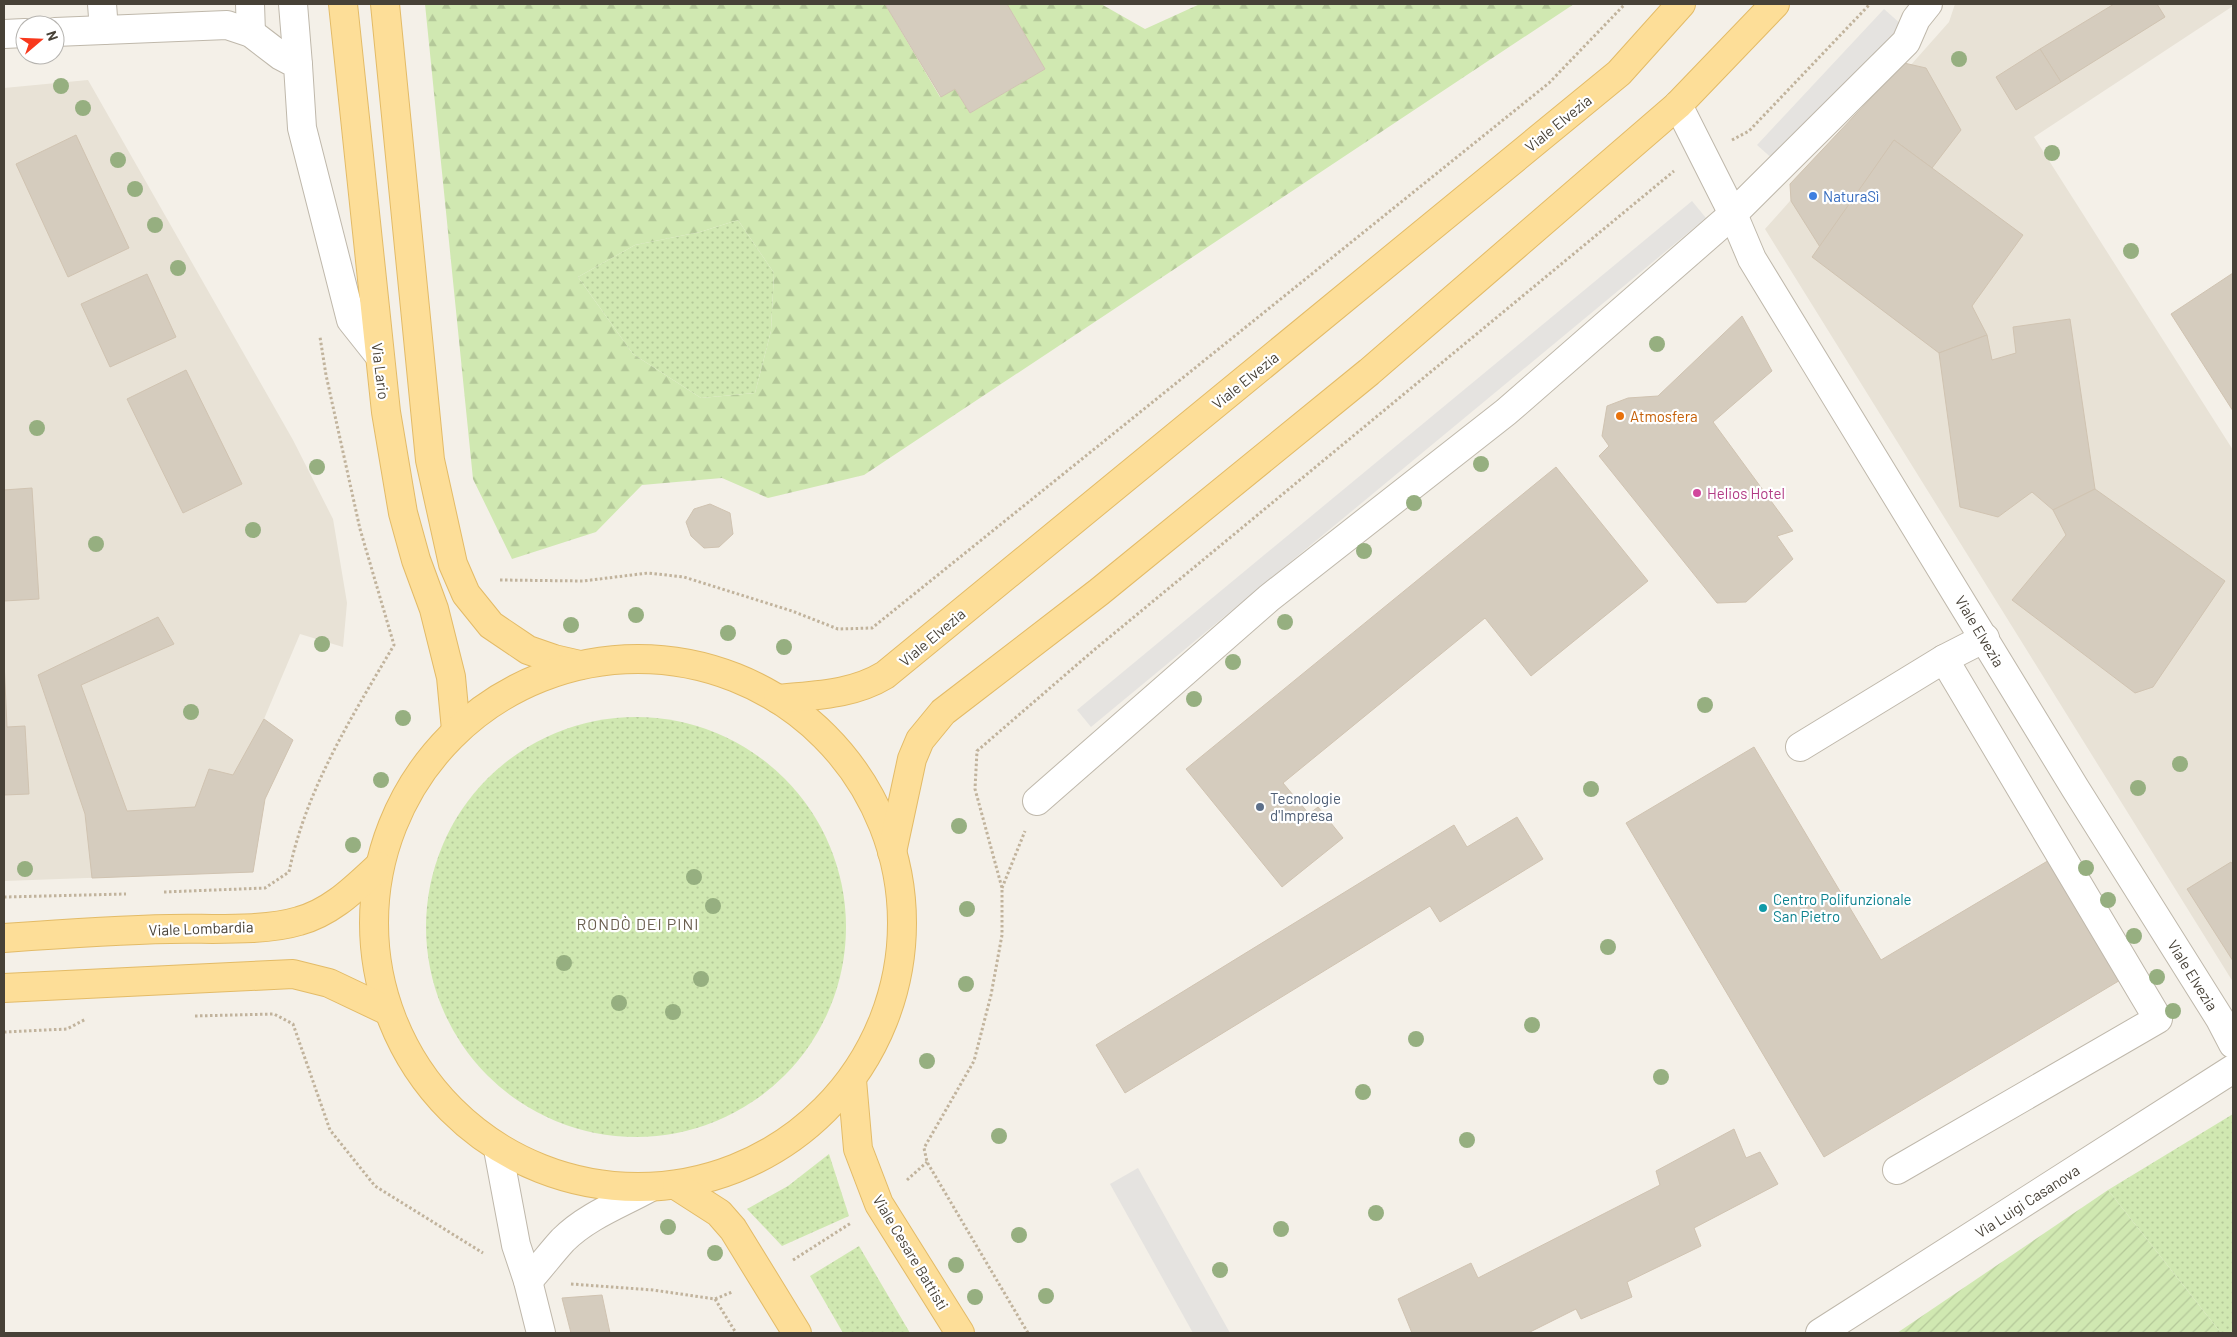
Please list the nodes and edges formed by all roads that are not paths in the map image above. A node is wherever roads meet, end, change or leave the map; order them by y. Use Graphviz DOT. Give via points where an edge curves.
graph roads {
  1 [pos="250,4"];
  2 [pos="294,4"];
  3 [pos="343,4"];
  4 [pos="385,4"];
  5 [pos="1681,4"];
  6 [pos="1775,4"];
  7 [pos="1916,9"];
  8 [pos="103,17"];
  9 [pos="65,29"];
  10 [pos="251,33"];
  11 [pos="298,65"];
  12 [pos="1678,105"];
  13 [pos="1733,214"];
  14 [pos="378,354"];
  15 [pos="1984,638"];
  16 [pos="1944,659"];
  17 [pos="580,665"];
  18 [pos="778,699"];
  19 [pos="456,730"];
  20 [pos="1800,747"];
  21 [pos="1038,801"];
  22 [pos="892,852"];
  23 [pos="379,866"];
  24 [pos="4,938"];
  25 [pos="4,988"];
  26 [pos="388,1010"];
  27 [pos="2233,1044"];
  28 [pos="2233,1069"];
  29 [pos="852,1080"];
  30 [pos="498,1149"];
  31 [pos="1897,1170"];
  32 [pos="677,1186"];
  33 [pos="648,1188"];
  34 [pos="528,1281"];
  35 [pos="541,1333"];
  36 [pos="798,1333"];
  37 [pos="960,1333"];
  38 [pos="1820,1333"];
  1 -- 10 [label="street"];
  2 -- 11 [label="street"];
  3 -- 14 [label="main road, Via Lario"];
  4 -- 17 [label="main road" via="430,460 453,564 466,594 491,625 528,650"];
  5 -- 18 [label="main road, Viale Elvezia" via="1619,73 885,675 843,692"];
  6 -- 12 [label="main road"];
  7 -- 13 [label="street" via="1906,42"];
  8 -- 9 [label="street"];
  8 -- 10 [label="street" via="227,24"];
  10 -- 11 [label="street"];
  11 -- 14 [label="street" via="302,128 351,320"];
  12 -- 13 [label="street, Viale Elvezia"];
  12 -- 22 [label="main road" via="1369,372 1099,592 943,712 920,740 912,759"];
  13 -- 15 [label="street, Viale Elvezia" via="1752,259"];
  13 -- 21 [label="street" via="1506,412 1269,598"];
  14 -- 19 [label="main road, Via Lario" via="403,513 434,609 449,669"];
  15 -- 16 [label="street"];
  15 -- 27 [label="street, Viale Elvezia"];
  16 -- 20 [label="street"];
  16 -- 31 [label="street" via="2158,1019"];
  17 -- 18 [label="main road" via="631,658 682,662 732,676"];
  17 -- 19 [label="main road" via="514,689"];
  18 -- 22 [label="main road" via="817,729 850,765 875,807"];
  19 -- 23 [label="main road" via="414,781 393,821"];
  22 -- 29 [label="main road" via="902,917 896,982 879,1033"];
  23 -- 24 [label="main road, Viale Lombardia" via="343,899 299,922"];
  23 -- 26 [label="main road" via="374,939"];
  25 -- 26 [label="main road" via="293,974 329,983"];
  26 -- 30 [label="main road" via="414,1065 452,1111"];
  28 -- 38 [label="street, Via Luigi Casanova"];
  29 -- 32 [label="main road" via="804,1130 753,1161"];
  29 -- 37 [label="main road, Viale Cesare Battisti" via="858,1149 879,1204"];
  30 -- 33 [label="main road" via="570,1180"];
  30 -- 34 [label="street" via="516,1246"];
  32 -- 33 [label="main road"];
  32 -- 36 [label="main road" via="719,1213 733,1229"];
  33 -- 34 [label="street" via="581,1226 564,1240"];
  34 -- 35 [label="street"];
}
